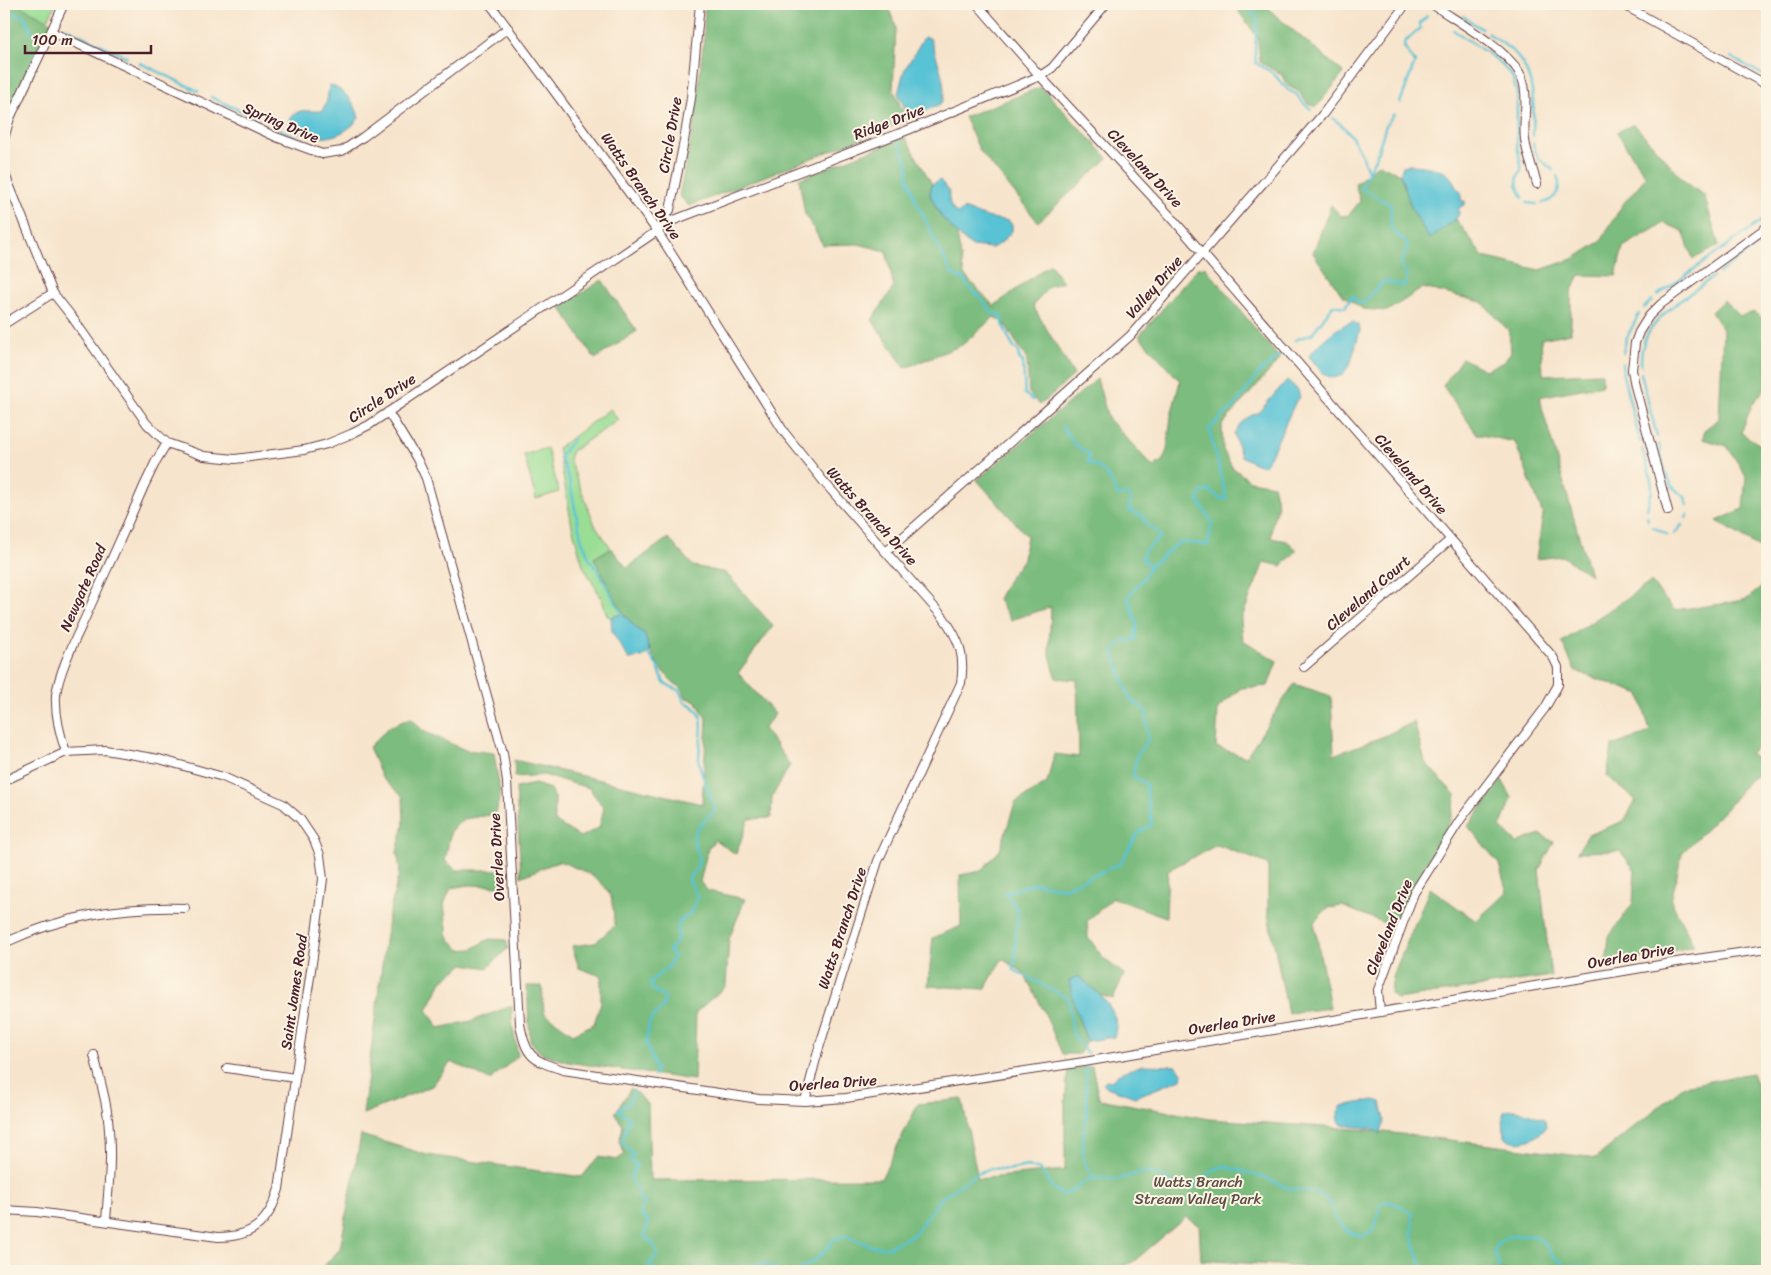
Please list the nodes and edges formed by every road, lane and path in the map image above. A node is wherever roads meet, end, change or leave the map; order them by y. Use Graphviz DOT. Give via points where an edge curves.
graph roads {
  1 [pos="64,4"];
  2 [pos="490,4"];
  3 [pos="700,4"];
  4 [pos="977,4"];
  5 [pos="1106,4"];
  6 [pos="1406,4"];
  7 [pos="1432,4"];
  8 [pos="1622,4"];
  9 [pos="508,28"];
  10 [pos="52,32"];
  11 [pos="1040,76"];
  12 [pos="1767,85"];
  13 [pos="4,139"];
  14 [pos="4,172"];
  15 [pos="1537,184"];
  16 [pos="1767,227"];
  17 [pos="657,230"];
  18 [pos="1202,253"];
  19 [pos="53,293"];
  20 [pos="4,324"];
  21 [pos="388,412"];
  22 [pos="167,443"];
  23 [pos="1668,511"];
  24 [pos="1450,540"];
  25 [pos="886,552"];
  26 [pos="1304,667"];
  27 [pos="66,752"];
  28 [pos="4,781"];
  29 [pos="185,908"];
  30 [pos="4,943"];
  31 [pos="1767,949"];
  32 [pos="1380,1012"];
  33 [pos="94,1055"];
  34 [pos="227,1068"];
  35 [pos="295,1078"];
  36 [pos="805,1101"];
  37 [pos="4,1210"];
  38 [pos="106,1221"];
  1 -- 10 [label="street"];
  2 -- 9 [label="street, Watts Branch Drive"];
  3 -- 17 [label="street, Circle Drive" via="684,141 670,210"];
  4 -- 11 [label="street, Cleveland Drive"];
  5 -- 11 [label="street, Ridge Drive" via="1052,68"];
  6 -- 18 [label="street, Valley Drive" via="1322,114"];
  7 -- 15 [label="street" via="1504,55 1519,73 1525,93 1525,138"];
  8 -- 12 [label="street"];
  9 -- 10 [label="street, Spring Drive" via="363,137 342,151 322,154 276,137"];
  9 -- 17 [label="street, Watts Branch Drive"];
  10 -- 13 [label="street" via="10,118"];
  11 -- 17 [label="street, Ridge Drive" via="669,222"];
  11 -- 18 [label="street, Cleveland Drive"];
  14 -- 19 [label="street, Circle Drive"];
  16 -- 23 [label="street" via="1661,304 1643,324 1635,343 1632,370 1635,386"];
  17 -- 21 [label="street, Circle Drive"];
  17 -- 25 [label="street, Watts Branch Drive" via="784,432"];
  18 -- 24 [label="street, Cleveland Drive"];
  18 -- 25 [label="street, Valley Drive" via="1130,336"];
  19 -- 20 [label="street"];
  19 -- 22 [label="street, Circle Drive" via="147,424"];
  21 -- 22 [label="street, Circle Drive" via="351,434 295,452 236,459 204,456"];
  21 -- 36 [label="street, Overlea Drive" via="426,478 503,753 520,1024 527,1049 535,1059 563,1070 759,1099"];
  22 -- 27 [label="street, Newgate Road" via="73,644 60,680 56,709"];
  24 -- 26 [label="street, Cleveland Court"];
  24 -- 32 [label="street, Cleveland Drive" via="1553,657 1558,667 1558,685 1545,708 1460,820 1414,893 1378,990"];
  25 -- 36 [label="street, Watts Branch Drive" via="944,617 955,634 963,659 961,684 878,861"];
  27 -- 28 [label="street, Saint James Road"];
  27 -- 35 [label="street, Saint James Road" via="105,750 159,759 223,777 283,804 300,819 320,855 323,879"];
  29 -- 30 [label="street" via="157,907 77,916"];
  31 -- 32 [label="street, Overlea Drive"];
  32 -- 36 [label="street, Overlea Drive" via="866,1096"];
  33 -- 38 [label="street" via="109,1130"];
  34 -- 35 [label="street"];
  35 -- 38 [label="street, Saint James Road" via="274,1206 249,1232 218,1237"];
  37 -- 38 [label="street, Saint James Road"];
}
